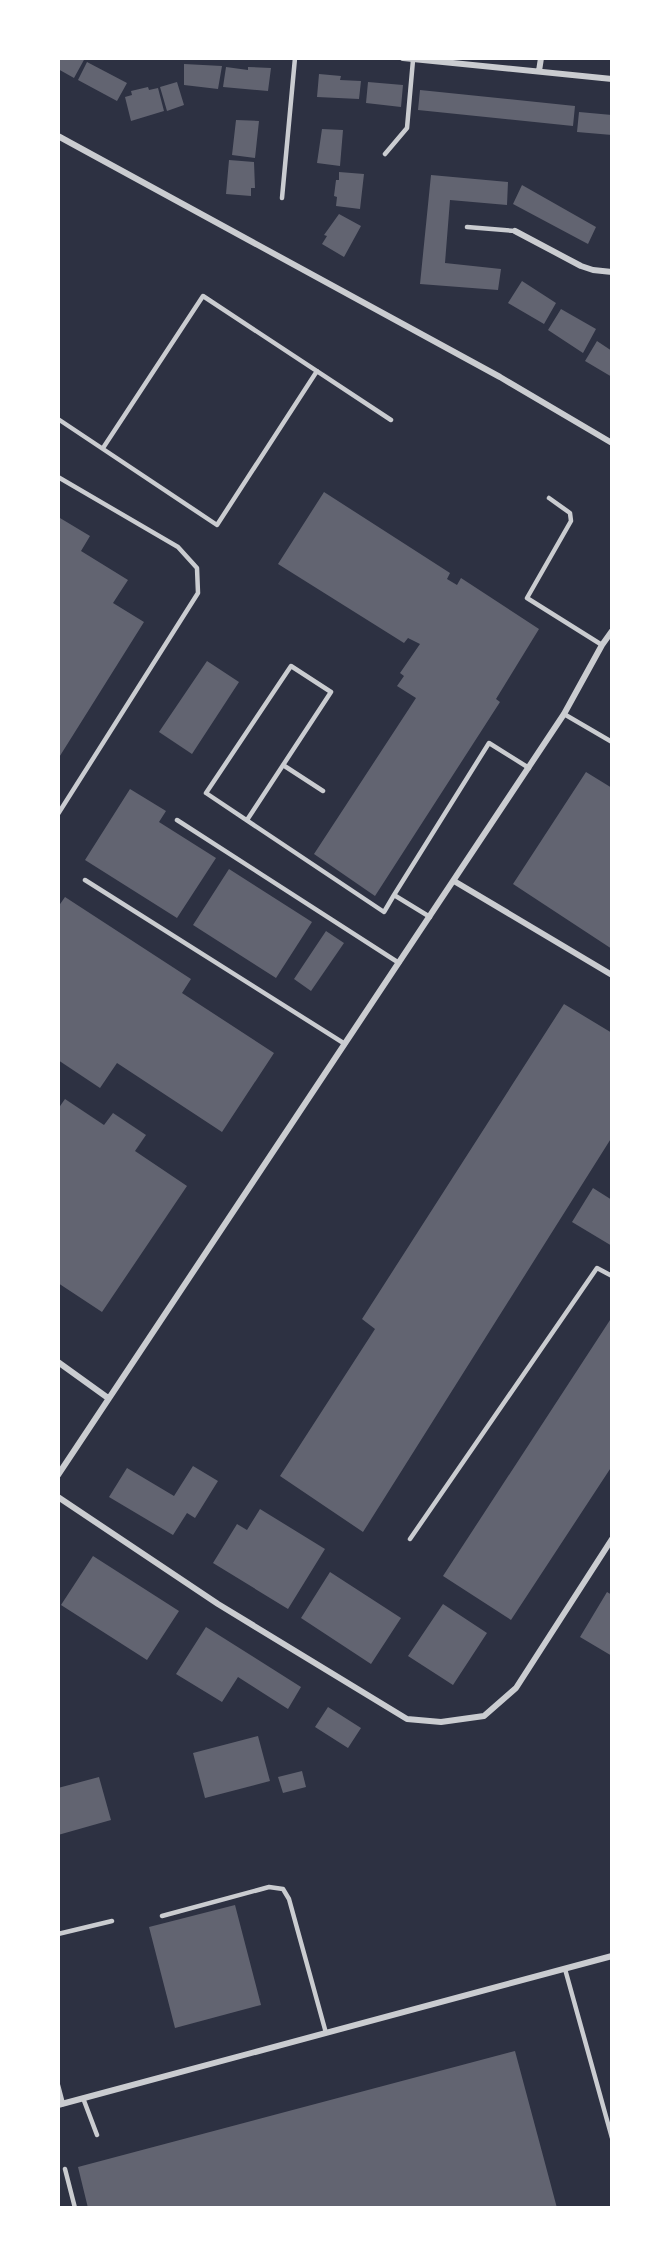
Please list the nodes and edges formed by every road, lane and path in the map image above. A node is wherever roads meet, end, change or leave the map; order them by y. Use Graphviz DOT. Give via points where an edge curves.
graph roads {
  1 [pos="295,58"];
  2 [pos="403,58"];
  3 [pos="541,58"];
  4 [pos="413,60"];
  5 [pos="539,71"];
  6 [pos="612,79"];
  7 [pos="58,136"];
  8 [pos="385,154"];
  9 [pos="282,198"];
  10 [pos="467,227"];
  11 [pos="515,231"];
  12 [pos="612,272"];
  13 [pos="317,371"];
  14 [pos="58,419"];
  15 [pos="391,420"];
  16 [pos="612,443"];
  17 [pos="103,448"];
  18 [pos="58,477"];
  19 [pos="549,498"];
  20 [pos="612,631"];
  21 [pos="602,645"];
  22 [pos="564,714"];
  23 [pos="612,742"];
  24 [pos="283,765"];
  25 [pos="529,768"];
  26 [pos="323,791"];
  27 [pos="58,814"];
  28 [pos="177,820"];
  29 [pos="247,820"];
  30 [pos="85,880"];
  31 [pos="454,881"];
  32 [pos="394,895"];
  33 [pos="430,917"];
  34 [pos="399,963"];
  35 [pos="612,975"];
  36 [pos="345,1044"];
  37 [pos="612,1276"];
  38 [pos="58,1362"];
  39 [pos="108,1398"];
  40 [pos="58,1475"];
  41 [pos="58,1497"];
  42 [pos="410,1539"];
  43 [pos="612,1539"];
  44 [pos="162,1916"];
  45 [pos="112,1921"];
  46 [pos="58,1934"];
  47 [pos="612,1956"];
  48 [pos="566,1969"];
  49 [pos="326,2033"];
  50 [pos="58,2085"];
  51 [pos="83,2098"];
  52 [pos="61,2104"];
  53 [pos="97,2135"];
  54 [pos="612,2138"];
  55 [pos="65,2169"];
  56 [pos="75,2208"];
  1 -- 9 [label="lane"];
  2 -- 4 [label="street"];
  3 -- 5 [label="street"];
  4 -- 5 [label="street"];
  4 -- 8 [label="lane" via="407,128"];
  5 -- 6 [label="street"];
  7 -- 16 [label="street" via="500,377"];
  10 -- 11 [label="lane"];
  11 -- 12 [label="street" via="582,266"];
  13 -- 15 [label="lane"];
  13 -- 17 [label="lane" via="203,296"];
  13 -- 17 [label="lane" via="217,525"];
  14 -- 17 [label="lane"];
  18 -- 27 [label="lane" via="178,547 197,568 198,593"];
  19 -- 21 [label="lane" via="570,513 571,521 527,598"];
  20 -- 21 [label="street"];
  21 -- 22 [label="street"];
  22 -- 23 [label="lane"];
  22 -- 25 [label="street"];
  24 -- 26 [label="lane"];
  24 -- 29 [label="lane"];
  24 -- 29 [label="lane" via="332,692 291,666 206,793"];
  25 -- 31 [label="street"];
  25 -- 32 [label="lane" via="489,743"];
  28 -- 34 [label="lane"];
  29 -- 32 [label="lane" via="384,912"];
  30 -- 36 [label="lane"];
  31 -- 33 [label="street"];
  31 -- 35 [label="street"];
  32 -- 33 [label="lane"];
  33 -- 34 [label="street"];
  34 -- 36 [label="street"];
  36 -- 39 [label="street"];
  37 -- 42 [label="lane" via="597,1268"];
  38 -- 39 [label="street"];
  39 -- 40 [label="street"];
  41 -- 43 [label="street" via="218,1604 407,1719 441,1722 484,1716 516,1688"];
  44 -- 49 [label="lane" via="268,1887 283,1889"];
  45 -- 46 [label="lane"];
  47 -- 48 [label="street"];
  48 -- 49 [label="street"];
  48 -- 54 [label="lane"];
  49 -- 51 [label="street"];
  50 -- 52 [label="lane"];
  51 -- 52 [label="street"];
  51 -- 53 [label="lane"];
  55 -- 56 [label="lane"];
}
